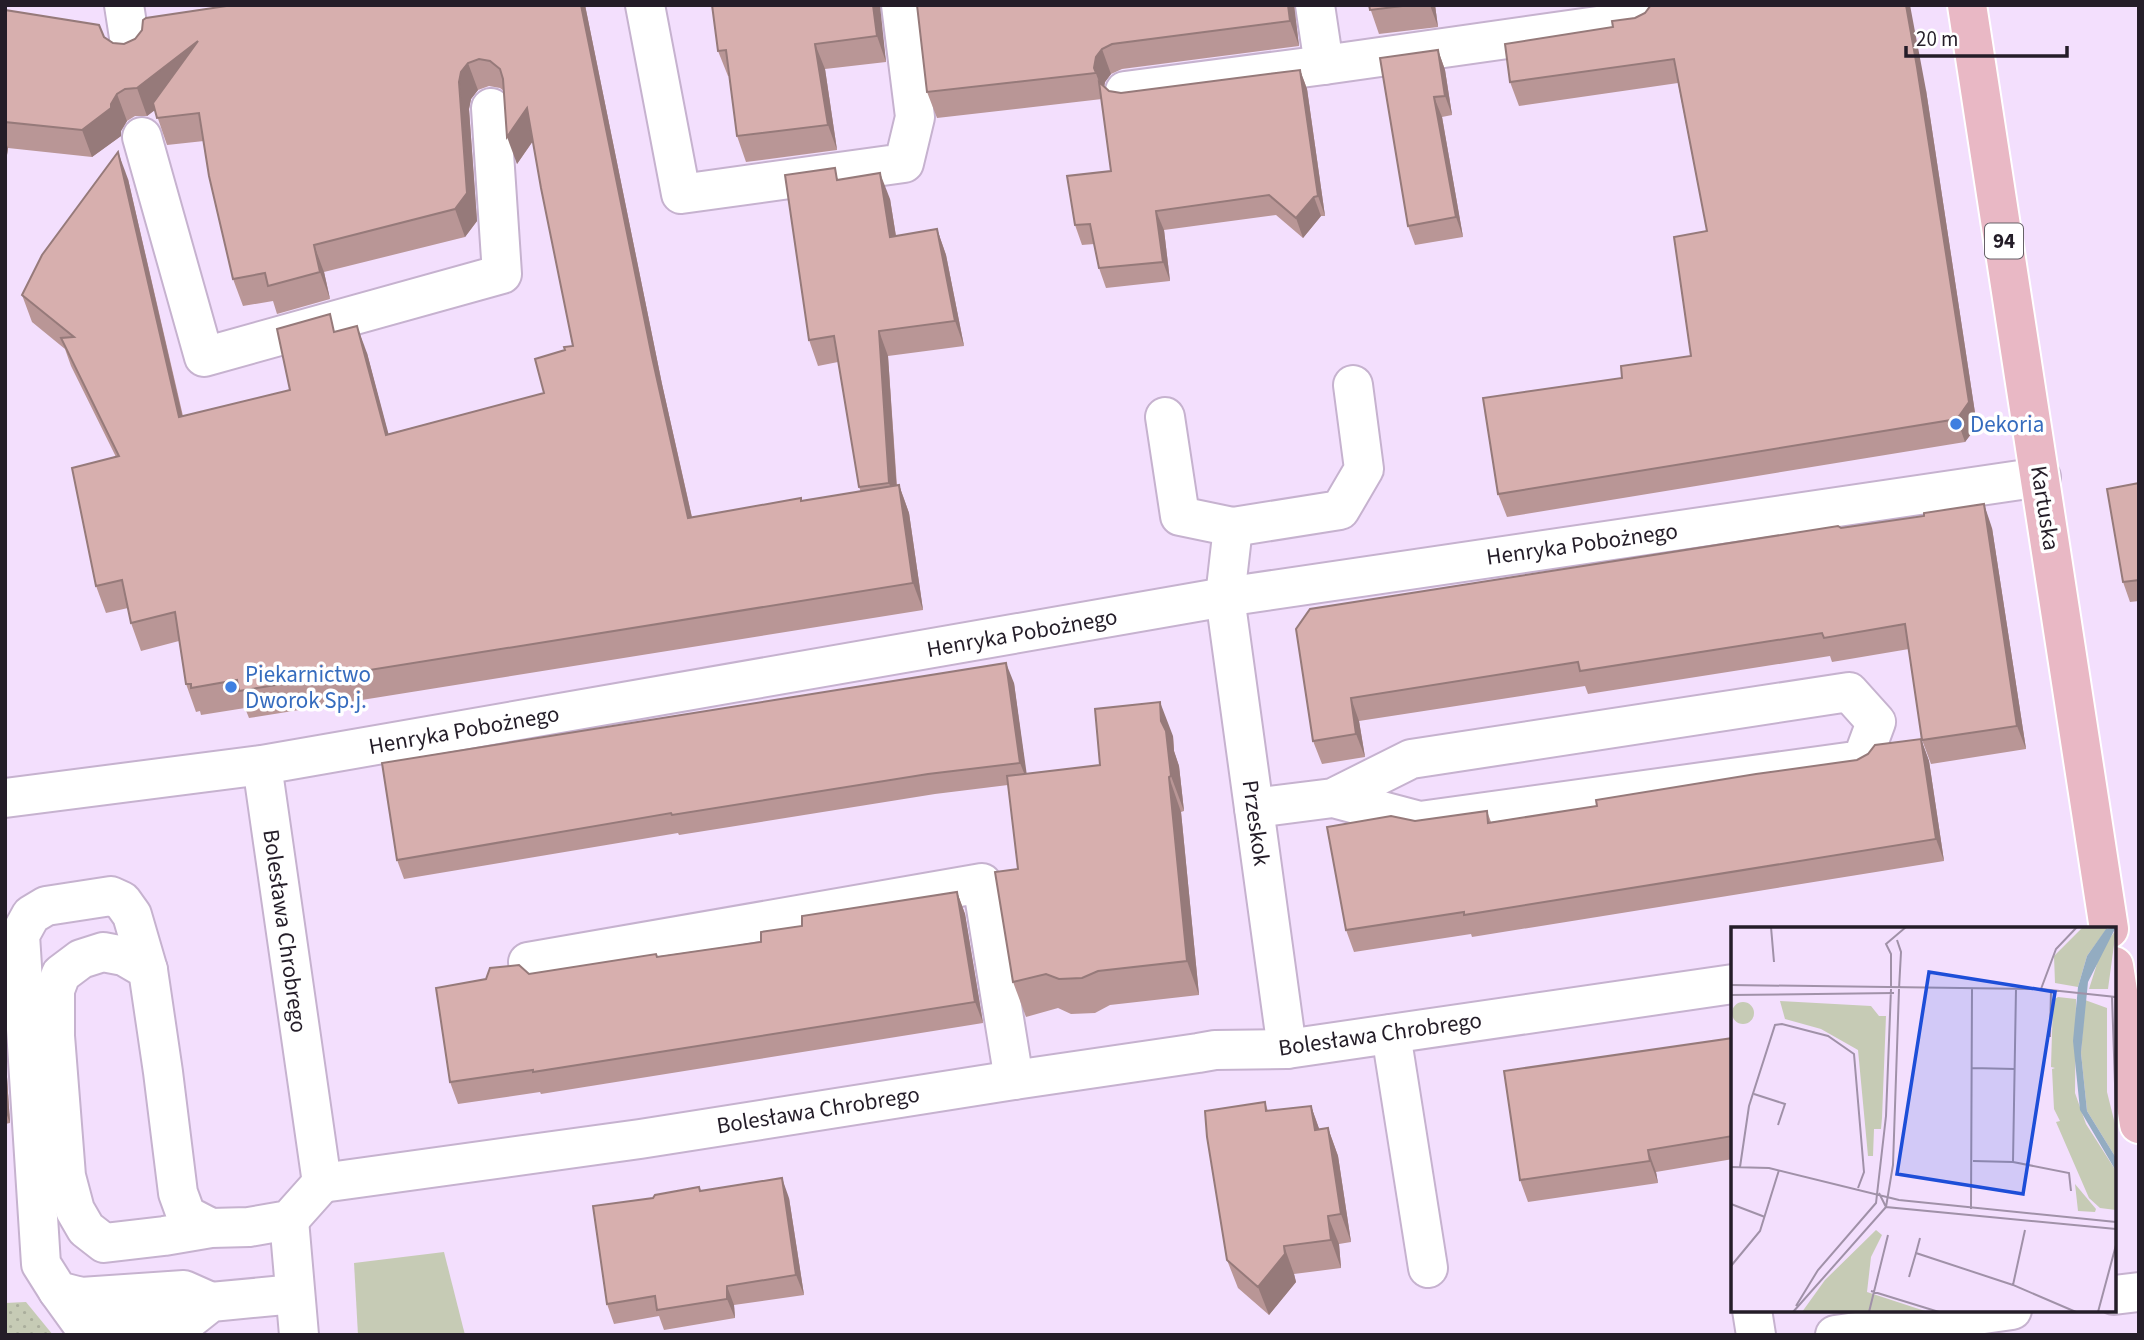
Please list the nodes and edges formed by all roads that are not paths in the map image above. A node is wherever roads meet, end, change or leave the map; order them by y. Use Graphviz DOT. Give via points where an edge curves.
graph roads {
  1 [pos="124,5"];
  2 [pos="645,5"];
  3 [pos="901,5"];
  4 [pos="1315,5"];
  5 [pos="1967,5"];
  6 [pos="1640,20"];
  7 [pos="131,50"];
  8 [pos="1324,65"];
  9 [pos="1125,91"];
  10 [pos="491,108"];
  11 [pos="142,137"];
  12 [pos="1353,385"];
  13 [pos="1165,417"];
  14 [pos="2041,477"];
  15 [pos="1233,527"];
  16 [pos="1225,597"];
  17 [pos="262,765"];
  18 [pos="5,798"];
  19 [pos="1333,798"];
  20 [pos="1254,808"];
  21 [pos="2109,927"];
  22 [pos="528,962"];
  23 [pos="148,970"];
  24 [pos="2116,979"];
  25 [pos="1731,984"];
  26 [pos="1391,1034"];
  27 [pos="1287,1049"];
  28 [pos="1014,1080"];
  29 [pos="2139,1125"];
  30 [pos="322,1183"];
  31 [pos="289,1220"];
  32 [pos="211,1228"];
  33 [pos="1428,1268"];
  34 [pos="2139,1292"];
  35 [pos="295,1294"];
  36 [pos="2116,1295"];
  37 [pos="1752,1312"];
  38 [pos="1998,1312"];
  39 [pos="299,1335"];
  40 [pos="1756,1335"];
  41 [pos="1835,1335"];
  1 -- 7 [label="street"];
  2 -- 3 [label="street" via="681,194 904,163 915,117"];
  4 -- 8 [label="street"];
  5 -- 14 [label="main road, Kartuska / 94"];
  6 -- 8 [label="street"];
  8 -- 9 [label="street"];
  10 -- 11 [label="street" via="502,274 204,357"];
  12 -- 15 [label="street" via="1364,469 1340,510"];
  13 -- 15 [label="street" via="1180,516"];
  14 -- 16 [label="street, Henryka Pobożnego"];
  14 -- 21 [label="main road, Kartuska / 94"];
  15 -- 16 [label="street, Przeskok"];
  16 -- 17 [label="street, Henryka Pobożnego"];
  16 -- 20 [label="street, Przeskok"];
  17 -- 18 [label="street, Henryka Pobożnego"];
  17 -- 30 [label="street, Bolesława Chrobrego"];
  19 -- 19 [label="street" via="1411,759 1849,692 1876,722 1862,760 1420,821"];
  19 -- 20 [label="street"];
  20 -- 27 [label="street, Przeskok"];
  22 -- 28 [label="street" via="982,883"];
  23 -- 32 [label="street" via="178,1193 186,1215"];
  23 -- 32 [label="street" via="124,956 103,952 81,959 61,974 55,989 66,1176 75,1210 86,1229 104,1243"];
  23 -- 35 [label="street" via="132,915 122,901 111,896 46,906 31,915 20,935 41,1264 58,1291 81,1297 184,1290 211,1303"];
  24 -- 29 [label="main road"];
  25 -- 26 [label="street, Bolesława Chrobrego"];
  26 -- 27 [label="street, Bolesława Chrobrego"];
  26 -- 33 [label="street"];
  27 -- 28 [label="street, Bolesława Chrobrego" via="1215,1051"];
  28 -- 30 [label="street, Bolesława Chrobrego"];
  30 -- 31 [label="street"];
  31 -- 32 [label="street"];
  31 -- 35 [label="street"];
  34 -- 36 [label="street"];
  35 -- 39 [label="street"];
  37 -- 40 [label="street"];
  38 -- 41 [label="street"];
}
